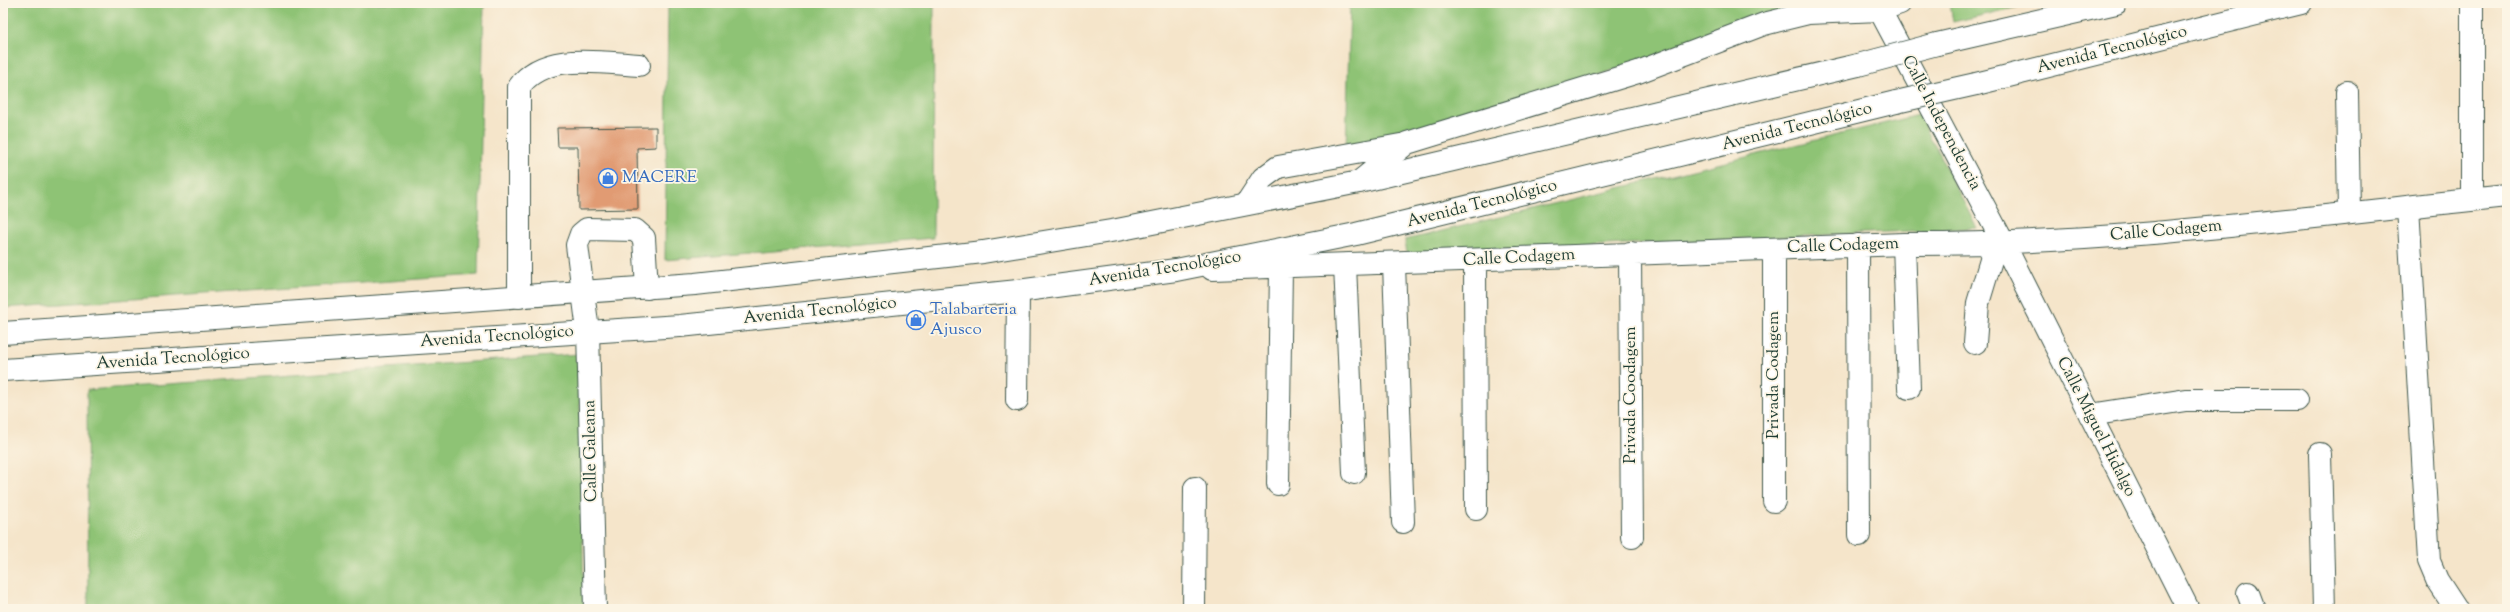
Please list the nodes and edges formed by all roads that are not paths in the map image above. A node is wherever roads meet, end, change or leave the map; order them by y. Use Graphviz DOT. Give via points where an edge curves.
graph roads {
  1 [pos="2116,3"];
  2 [pos="2301,3"];
  3 [pos="2472,3"];
  4 [pos="1885,5"];
  5 [pos="638,65"];
  6 [pos="2347,92"];
  7 [pos="1407,143"];
  8 [pos="1358,182"];
  9 [pos="2507,196"];
  10 [pos="2472,200"];
  11 [pos="1246,204"];
  12 [pos="2408,207"];
  13 [pos="2350,213"];
  14 [pos="1904,244"];
  15 [pos="1998,244"];
  16 [pos="1858,245"];
  17 [pos="1774,249"];
  18 [pos="1630,253"];
  19 [pos="1475,261"];
  20 [pos="1394,264"];
  21 [pos="1345,265"];
  22 [pos="1281,267"];
  23 [pos="1176,270"];
  24 [pos="647,288"];
  25 [pos="1018,291"];
  26 [pos="584,293"];
  27 [pos="519,297"];
  28 [pos="588,331"];
  29 [pos="3,333"];
  30 [pos="1975,343"];
  31 [pos="3,370"];
  32 [pos="1909,388"];
  33 [pos="1017,400"];
  34 [pos="2297,400"];
  35 [pos="2090,415"];
  36 [pos="2320,454"];
  37 [pos="1354,473"];
  38 [pos="1278,484"];
  39 [pos="1195,488"];
  40 [pos="1774,501"];
  41 [pos="1476,509"];
  42 [pos="1403,522"];
  43 [pos="1859,535"];
  44 [pos="1632,537"];
  45 [pos="595,609"];
  46 [pos="1194,609"];
  47 [pos="2188,609"];
  48 [pos="2324,609"];
  49 [pos="2456,609"];
  1 -- 8 [label="street, bridge"];
  2 -- 23 [label="street, Avenida Tecnológico, bridge" via="1356,234"];
  3 -- 10 [label="street"];
  4 -- 7 [label="street" via="1818,11 1771,22 1638,72"];
  4 -- 15 [label="street, Calle Independencia"];
  5 -- 27 [label="street" via="562,62 542,67 526,76 519,87"];
  6 -- 13 [label="street"];
  7 -- 8 [label="street"];
  7 -- 11 [label="street" via="1278,167 1263,178"];
  8 -- 11 [label="street"];
  9 -- 10 [label="street, Calle Codagem"];
  10 -- 12 [label="street, Calle Codagem"];
  11 -- 24 [label="street" via="1117,230 983,252 864,267"];
  12 -- 13 [label="street, Calle Codagem"];
  12 -- 49 [label="street" via="2429,560 2437,580"];
  13 -- 15 [label="street, Calle Codagem" via="2262,223"];
  14 -- 15 [label="street, Calle Codagem"];
  14 -- 16 [label="street, Calle Codagem"];
  14 -- 32 [label="street"];
  15 -- 30 [label="street" via="1978,303"];
  15 -- 35 [label="street, Calle Miguel Hidalgo"];
  16 -- 17 [label="street, Calle Codagem"];
  16 -- 43 [label="street"];
  17 -- 18 [label="street, Calle Codagem"];
  17 -- 40 [label="street, Privada Codagem"];
  18 -- 19 [label="street, Calle Codagem"];
  18 -- 44 [label="street, Privada Coodagem"];
  19 -- 20 [label="street, Calle Codagem"];
  19 -- 41 [label="street"];
  20 -- 21 [label="street, Calle Codagem"];
  20 -- 42 [label="street"];
  21 -- 22 [label="street, Calle Codagem"];
  21 -- 37 [label="street"];
  22 -- 23 [label="street, Calle Codagem"];
  22 -- 38 [label="street"];
  23 -- 25 [label="street, Avenida Tecnológico"];
  24 -- 26 [label="street"];
  24 -- 26 [label="street, Calle Galeana" via="644,238 634,230 587,229 581,234 578,245"];
  25 -- 28 [label="street, Avenida Tecnológico" via="680,326"];
  25 -- 33 [label="street"];
  26 -- 27 [label="street"];
  26 -- 28 [label="street, Calle Galeana"];
  27 -- 29 [label="street"];
  28 -- 31 [label="street, Avenida Tecnológico"];
  28 -- 45 [label="street, Calle Galeana"];
  34 -- 35 [label="street" via="2186,400"];
  35 -- 47 [label="street, Calle Miguel Hidalgo"];
  36 -- 48 [label="street"];
  39 -- 46 [label="street"];
}
